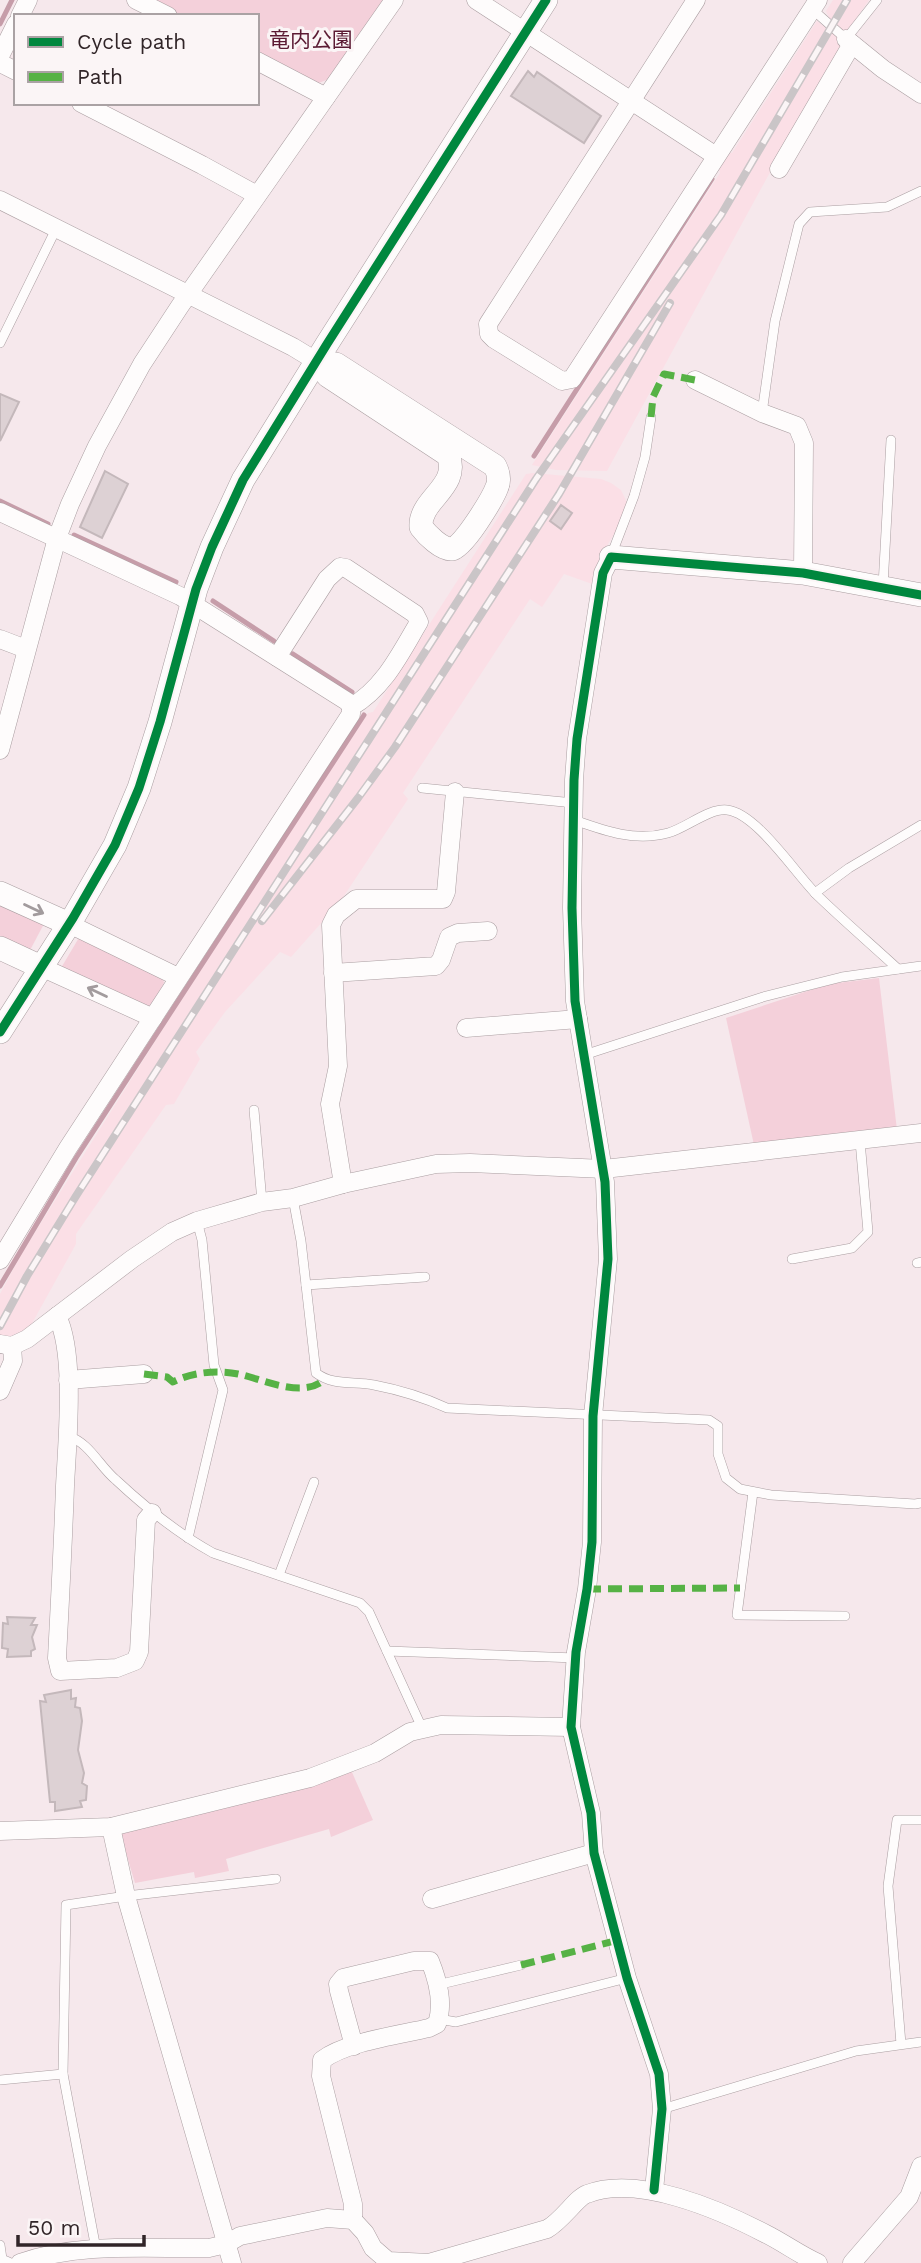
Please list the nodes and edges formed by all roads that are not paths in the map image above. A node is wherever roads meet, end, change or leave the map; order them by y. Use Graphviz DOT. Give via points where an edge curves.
graph roads {
  1 [pos="136,0"];
  2 [pos="394,0"];
  3 [pos="476,0"];
  4 [pos="546,0"];
  5 [pos="696,0"];
  6 [pos="877,0"];
  7 [pos="815,5"];
  8 [pos="164,14"];
  9 [pos="14,28"];
  10 [pos="526,32"];
  11 [pos="849,41"];
  12 [pos="0,56"];
  13 [pos="259,62"];
  14 [pos="921,94"];
  15 [pos="326,97"];
  16 [pos="632,100"];
  17 [pos="86,105"];
  18 [pos="716,156"];
  19 [pos="779,169"];
  20 [pos="921,191"];
  21 [pos="257,195"];
  22 [pos="0,200"];
  23 [pos="56,229"];
  24 [pos="187,295"];
  25 [pos="0,343"];
  26 [pos="316,361"];
  27 [pos="695,380"];
  28 [pos="762,413"];
  29 [pos="651,417"];
  30 [pos="891,440"];
  31 [pos="0,512"];
  32 [pos="57,538"];
  33 [pos="611,557"];
  34 [pos="803,573"];
  35 [pos="883,588"];
  36 [pos="921,595"];
  37 [pos="191,603"];
  38 [pos="0,639"];
  39 [pos="26,649"];
  40 [pos="276,657"];
  41 [pos="351,707"];
  42 [pos="0,750"];
  43 [pos="422,788"];
  44 [pos="455,792"];
  45 [pos="574,812"];
  46 [pos="921,825"];
  47 [pos="0,892"];
  48 [pos="815,893"];
  49 [pos="69,924"];
  50 [pos="488,931"];
  51 [pos="0,948"];
  52 [pos="921,966"];
  53 [pos="41,967"];
  54 [pos="898,969"];
  55 [pos="333,973"];
  56 [pos="178,977"];
  57 [pos="153,1018"];
  58 [pos="578,1019"];
  59 [pos="466,1028"];
  60 [pos="0,1032"];
  61 [pos="584,1055"];
  62 [pos="254,1110"];
  63 [pos="921,1133"];
  64 [pos="860,1141"];
  65 [pos="604,1169"];
  66 [pos="343,1184"];
  67 [pos="293,1198"];
  68 [pos="262,1202"];
  69 [pos="197,1221"];
  70 [pos="792,1259"];
  71 [pos="0,1260"];
  72 [pos="425,1277"];
  73 [pos="306,1285"];
  74 [pos="57,1316"];
  75 [pos="6,1345"];
  76 [pos="145,1374"];
  77 [pos="68,1380"];
  78 [pos="0,1391"];
  79 [pos="593,1416"];
  80 [pos="68,1436"];
  81 [pos="314,1482"];
  82 [pos="753,1492"];
  83 [pos="921,1503"];
  84 [pos="152,1513"];
  85 [pos="188,1538"];
  86 [pos="279,1575"];
  87 [pos="845,1616"];
  88 [pos="387,1651"];
  89 [pos="576,1658"];
  90 [pos="571,1727"];
  91 [pos="422,1728"];
  92 [pos="921,1819"];
  93 [pos="111,1827"];
  94 [pos="0,1831"];
  95 [pos="594,1853"];
  96 [pos="276,1879"];
  97 [pos="127,1896"];
  98 [pos="432,1899"];
  99 [pos="521,1965"];
  100 [pos="627,1978"];
  101 [pos="437,1986"];
  102 [pos="439,2019"];
  103 [pos="921,2042"];
  104 [pos="901,2043"];
  105 [pos="354,2046"];
  106 [pos="63,2074"];
  107 [pos="0,2080"];
  108 [pos="662,2109"];
  109 [pos="921,2166"];
  110 [pos="654,2190"];
  111 [pos="354,2220"];
  112 [pos="226,2244"];
  113 [pos="0,2245"];
  114 [pos="96,2249"];
  115 [pos="143,2256"];
  116 [pos="11,2263"];
  117 [pos="20,2263"];
  118 [pos="232,2263"];
  119 [pos="429,2263"];
  120 [pos="818,2263"];
  121 [pos="852,2263"];
  1 -- 8 [label="street"];
  2 -- 15 [label="street"];
  3 -- 10 [label="street"];
  4 -- 10 [label="street"];
  5 -- 16 [label="street"];
  6 -- 11 [label="lane"];
  7 -- 11 [label="lane"];
  7 -- 18 [label="street"];
  9 -- 12 [label="street"];
  10 -- 16 [label="street"];
  10 -- 26 [label="street"];
  11 -- 14 [label="street"];
  11 -- 19 [label="street"];
  13 -- 15 [label="street"];
  15 -- 21 [label="street"];
  16 -- 18 [label="street"];
  16 -- 18 [label="street" via="490,320 488,330 494,339 562,382 572,379"];
  17 -- 21 [label="street"];
  20 -- 28 [label="lane" via="887,207 810,212 799,224 775,321"];
  21 -- 24 [label="street"];
  22 -- 23 [label="street"];
  23 -- 24 [label="street"];
  23 -- 25 [label="lane"];
  24 -- 26 [label="street"];
  24 -- 32 [label="street" via="97,446"];
  26 -- 26 [label="street" via="336,364 495,466 498,485 456,548 438,543 421,527 424,513 451,470 448,455 328,376"];
  26 -- 37 [label="street" via="243,480"];
  27 -- 28 [label="street"];
  28 -- 34 [label="street" via="797,426 804,443"];
  29 -- 33 [label="lane" via="634,496"];
  30 -- 35 [label="lane"];
  31 -- 32 [label="street"];
  32 -- 37 [label="street"];
  32 -- 39 [label="street"];
  33 -- 34 [label="street"];
  33 -- 45 [label="street" via="603,573 577,739"];
  34 -- 35 [label="street"];
  35 -- 36 [label="street"];
  37 -- 40 [label="street"];
  37 -- 49 [label="street" via="139,788 115,845"];
  38 -- 39 [label="street"];
  39 -- 42 [label="street"];
  40 -- 41 [label="street"];
  40 -- 41 [label="street" via="327,579 340,567 415,614 419,622 385,678"];
  41 -- 56 [label="street" via="351,714"];
  43 -- 44 [label="lane"];
  44 -- 45 [label="lane"];
  44 -- 55 [label="street" via="443,899 356,899 331,925"];
  45 -- 48 [label="lane" via="606,831 629,837 668,833 718,810 741,813"];
  45 -- 58 [label="street" via="572,908"];
  46 -- 48 [label="lane"];
  47 -- 49 [label="street, one-way"];
  48 -- 54 [label="lane"];
  49 -- 53 [label="street"];
  49 -- 56 [label="street"];
  50 -- 55 [label="street" via="449,937 436,966"];
  51 -- 53 [label="street"];
  52 -- 54 [label="lane"];
  57 -- 53 [label="street, one-way"];
  53 -- 60 [label="street"];
  54 -- 61 [label="lane" via="842,977 763,997"];
  55 -- 66 [label="street" via="338,1066 330,1104"];
  56 -- 57 [label="street"];
  57 -- 71 [label="street"];
  58 -- 59 [label="street"];
  58 -- 61 [label="street"];
  61 -- 65 [label="street"];
  62 -- 68 [label="lane"];
  63 -- 64 [label="street"];
  64 -- 65 [label="street"];
  64 -- 70 [label="lane" via="868,1232 852,1248"];
  65 -- 66 [label="street" via="436,1164"];
  65 -- 79 [label="street" via="608,1259"];
  66 -- 67 [label="street"];
  67 -- 68 [label="street"];
  67 -- 73 [label="lane"];
  68 -- 69 [label="street"];
  69 -- 74 [label="street" via="154,1244"];
  69 -- 85 [label="lane" via="214,1365 223,1390"];
  72 -- 73 [label="lane"];
  73 -- 79 [label="lane" via="316,1373 324,1380 416,1394 447,1408"];
  74 -- 75 [label="street" via="27,1339"];
  74 -- 77 [label="street" via="64,1335"];
  75 -- 78 [label="street" via="13,1361"];
  76 -- 77 [label="street"];
  77 -- 80 [label="street"];
  79 -- 82 [label="lane" via="709,1420 718,1426 718,1454 726,1478"];
  79 -- 89 [label="street" via="592,1542"];
  80 -- 84 [label="lane" via="87,1447"];
  80 -- 84 [label="street" via="60,1671 117,1668 135,1661 146,1520"];
  81 -- 86 [label="lane"];
  82 -- 83 [label="lane"];
  82 -- 87 [label="lane" via="737,1615"];
  84 -- 85 [label="lane"];
  85 -- 86 [label="lane" via="213,1553"];
  86 -- 88 [label="lane" via="360,1604 369,1612"];
  88 -- 89 [label="lane"];
  88 -- 91 [label="lane"];
  89 -- 90 [label="street"];
  90 -- 91 [label="street"];
  90 -- 95 [label="street" via="591,1812"];
  91 -- 93 [label="street" via="310,1778"];
  92 -- 104 [label="lane" via="897,1820 888,1886"];
  93 -- 94 [label="street"];
  93 -- 97 [label="street"];
  95 -- 98 [label="street"];
  95 -- 100 [label="street"];
  96 -- 97 [label="lane"];
  97 -- 106 [label="lane" via="66,1905"];
  97 -- 112 [label="street"];
  99 -- 101 [label="lane"];
  100 -- 102 [label="lane" via="456,2022"];
  100 -- 108 [label="street" via="659,2074"];
  101 -- 102 [label="street"];
  101 -- 105 [label="street" via="430,1961 343,1978 339,1991"];
  102 -- 105 [label="street" via="429,2028"];
  103 -- 104 [label="lane"];
  104 -- 108 [label="lane" via="856,2051"];
  105 -- 111 [label="street" via="322,2060 321,2076"];
  106 -- 107 [label="lane"];
  106 -- 114 [label="lane"];
  108 -- 110 [label="street"];
  109 -- 121 [label="street" via="909,2197"];
  110 -- 119 [label="street" via="609,2189 584,2194 547,2229"];
  110 -- 120 [label="street" via="708,2207"];
  111 -- 112 [label="street" via="327,2218 240,2236"];
  111 -- 119 [label="street" via="388,2261"];
  112 -- 115 [label="street"];
  112 -- 118 [label="street"];
  113 -- 116 [label="lane" via="2,2259"];
  114 -- 115 [label="street"];
  114 -- 117 [label="street"];
}
